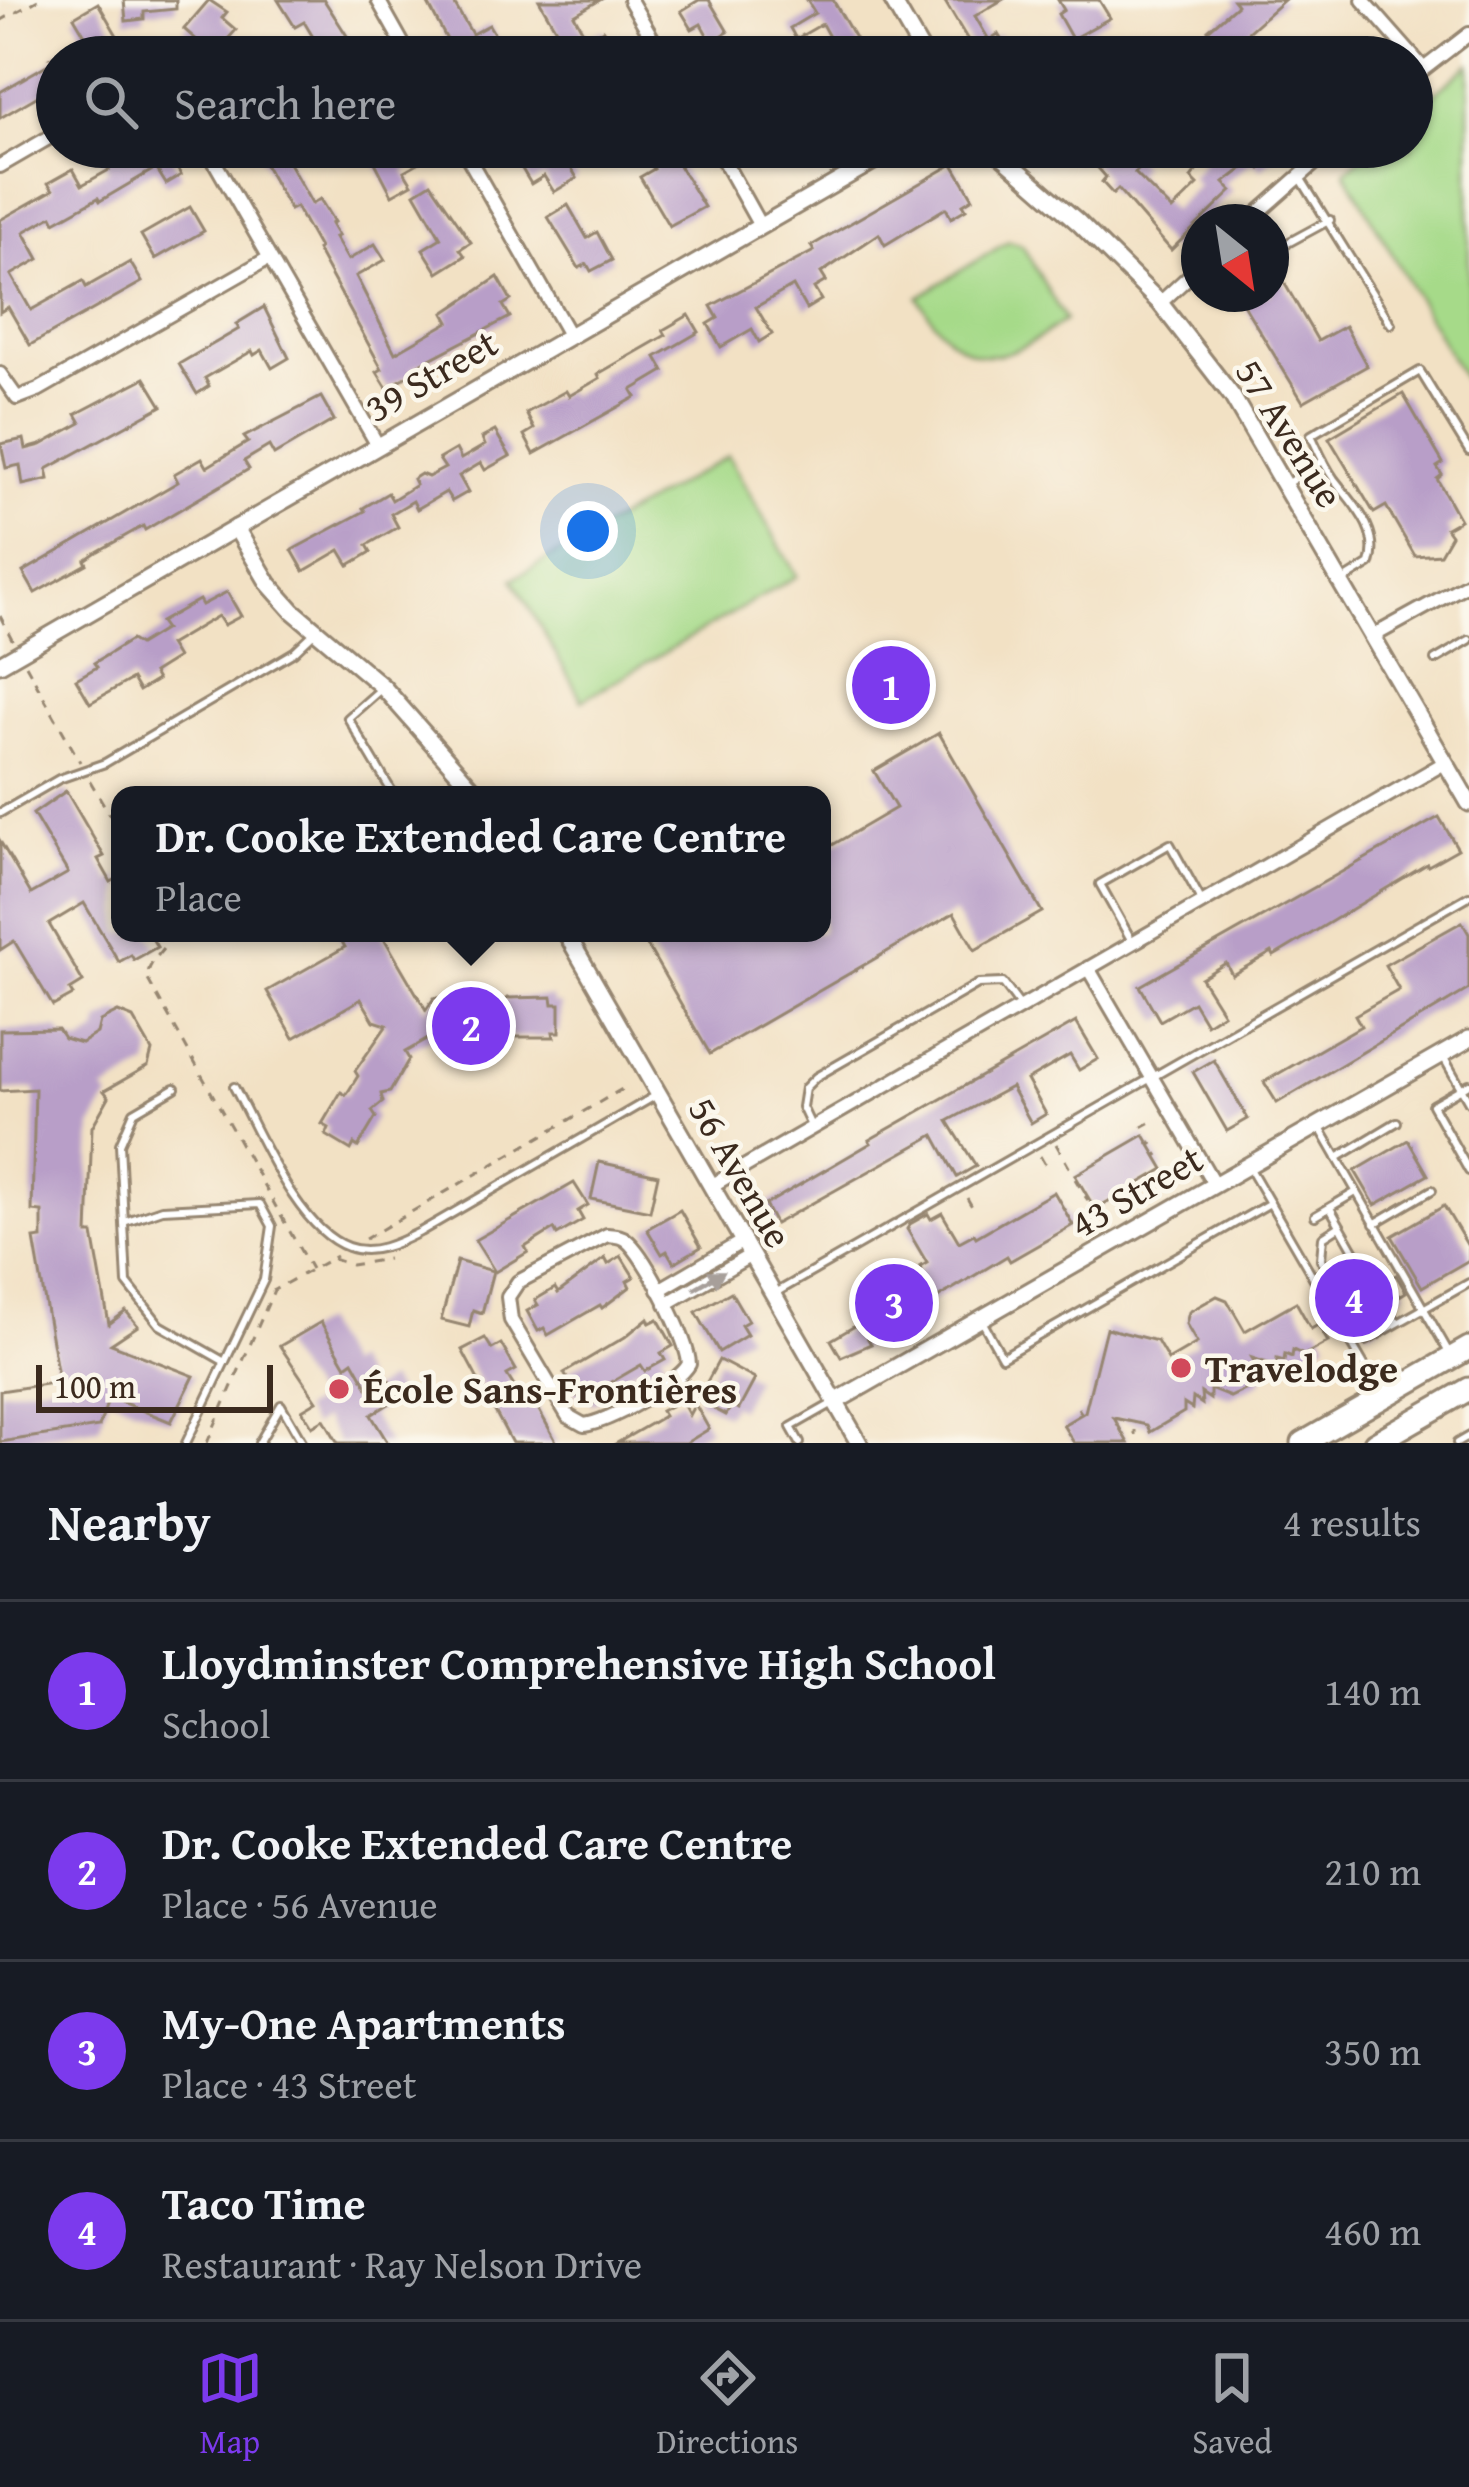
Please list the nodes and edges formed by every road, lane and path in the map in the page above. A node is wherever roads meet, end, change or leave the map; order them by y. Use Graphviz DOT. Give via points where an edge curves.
graph roads {
  1 [pos="38,0"];
  2 [pos="378,0"];
  3 [pos="630,0"];
  4 [pos="892,0"];
  5 [pos="1363,0"];
  6 [pos="0,21"];
  7 [pos="1469,34"];
  8 [pos="398,36"];
  9 [pos="651,36"];
  10 [pos="913,36"];
  11 [pos="1390,36"];
  12 [pos="1433,62"];
  13 [pos="36,145"];
  14 [pos="0,166"];
  15 [pos="218,168"];
  16 [pos="474,168"];
  17 [pos="728,168"];
  18 [pos="860,168"];
  19 [pos="1016,168"];
  20 [pos="1309,168"];
  21 [pos="1299,177"];
  22 [pos="1268,204"];
  23 [pos="1330,220"];
  24 [pos="759,224"];
  25 [pos="1289,243"];
  26 [pos="269,258"];
  27 [pos="1181,283"];
  28 [pos="1160,303"];
  29 [pos="1391,324"];
  30 [pos="568,333"];
  31 [pos="0,374"];
  32 [pos="377,444"];
  33 [pos="1469,451"];
  34 [pos="1323,461"];
  35 [pos="1286,484"];
  36 [pos="236,528"];
  37 [pos="1342,581"];
  38 [pos="1468,587"];
  39 [pos="1,619"];
  40 [pos="316,630"];
  41 [pos="1373,636"];
  42 [pos="12,638"];
  43 [pos="1469,640"];
  44 [pos="1435,660"];
  45 [pos="0,664"];
  46 [pos="27,666"];
  47 [pos="383,687"];
  48 [pos="80,762"];
  49 [pos="1446,762"];
  50 [pos="90,781"];
  51 [pos="389,786"];
  52 [pos="470,786"];
  53 [pos="1469,803"];
  54 [pos="0,813"];
  55 [pos="111,817"];
  56 [pos="1469,896"];
  57 [pos="1202,902"];
  58 [pos="169,942"];
  59 [pos="571,942"];
  60 [pos="1132,943"];
  61 [pos="1088,968"];
  62 [pos="1021,1007"];
  63 [pos="1469,1039"];
  64 [pos="1442,1054"];
  65 [pos="1151,1076"];
  66 [pos="629,1085"];
  67 [pos="1465,1086"];
  68 [pos="234,1087"];
  69 [pos="175,1088"];
  70 [pos="658,1094"];
  71 [pos="1469,1102"];
  72 [pos="1155,1120"];
  73 [pos="1397,1122"];
  74 [pos="1318,1125"];
  75 [pos="1142,1127"];
  76 [pos="812,1128"];
  77 [pos="1050,1134"];
  78 [pos="1033,1144"];
  79 [pos="1337,1158"];
  80 [pos="1248,1165"];
  81 [pos="1070,1169"];
  82 [pos="1048,1170"];
  83 [pos="1469,1171"];
  84 [pos="1076,1179"];
  85 [pos="1214,1184"];
  86 [pos="711,1186"];
  87 [pos="960,1186"];
  88 [pos="1080,1187"];
  89 [pos="1432,1190"];
  90 [pos="1356,1192"];
  91 [pos="1270,1204"];
  92 [pos="1330,1208"];
  93 [pos="975,1212"];
  94 [pos="1315,1216"];
  95 [pos="124,1222"];
  96 [pos="1374,1224"];
  97 [pos="1340,1226"];
  98 [pos="373,1235"];
  99 [pos="747,1248"];
  100 [pos="395,1256"];
  101 [pos="311,1269"];
  102 [pos="1469,1283"];
  103 [pos="1375,1287"];
  104 [pos="658,1290"];
  105 [pos="774,1294"];
  106 [pos="667,1304"];
  107 [pos="1386,1304"];
  108 [pos="1424,1309"];
  109 [pos="981,1318"];
  110 [pos="1397,1323"];
  111 [pos="1460,1353"];
  112 [pos="226,1361"];
  113 [pos="1469,1389"];
  114 [pos="1383,1397"];
  115 [pos="836,1402"];
  116 [pos="1469,1436"];
  117 [pos="186,1443"];
  118 [pos="207,1443"];
  119 [pos="259,1443"];
  120 [pos="303,1443"];
  121 [pos="800,1443"];
  122 [pos="859,1443"];
  123 [pos="1303,1443"];
  124 [pos="1375,1443"];
  125 [pos="1457,1443"];
  1 -- 6 [label="path"];
  2 -- 8 [label="street"];
  3 -- 9 [label="street"];
  4 -- 10 [label="street"];
  5 -- 11 [label="street"];
  7 -- 12 [label="street"];
  13 -- 14 [label="street"];
  15 -- 26 [label="street"];
  16 -- 30 [label="street"];
  17 -- 24 [label="street"];
  18 -- 24 [label="street, 39 Street"];
  19 -- 28 [label="street, 57 Avenue"];
  20 -- 21 [label="street"];
  21 -- 22 [label="street"];
  21 -- 23 [label="lane"];
  23 -- 25 [label="lane"];
  23 -- 29 [label="lane"];
  24 -- 30 [label="street, 39 Street"];
  26 -- 31 [label="street" via="38,390 17,398"];
  26 -- 32 [label="street"];
  27 -- 28 [label="street"];
  28 -- 35 [label="street, 57 Avenue"];
  30 -- 32 [label="street, 39 Street"];
  32 -- 36 [label="street, 39 Street"];
  33 -- 34 [label="lane" via="1420,370 1311,435"];
  34 -- 35 [label="lane"];
  34 -- 37 [label="lane" via="1361,512 1373,554"];
  35 -- 37 [label="street, 57 Avenue"];
  36 -- 40 [label="street" via="269,584"];
  36 -- 45 [label="street, 39 Street"];
  37 -- 41 [label="street, 57 Avenue"];
  38 -- 41 [label="street"];
  39 -- 42 [label="path"];
  40 -- 47 [label="street"];
  40 -- 54 [label="lane" via="294,652 105,764"];
  41 -- 49 [label="street, 57 Avenue"];
  43 -- 44 [label="lane"];
  46 -- 48 [label="path"];
  47 -- 51 [label="lane" via="348,718"];
  47 -- 52 [label="street"];
  49 -- 53 [label="street, 57 Avenue"];
  49 -- 57 [label="street"];
  50 -- 55 [label="path"];
  56 -- 65 [label="lane"];
  57 -- 60 [label="street"];
  57 -- 60 [label="lane" via="1170,844 1100,884"];
  58 -- 101 [label="path" via="148,980"];
  59 -- 70 [label="street, 56 Avenue"];
  60 -- 61 [label="street"];
  61 -- 62 [label="street"];
  61 -- 65 [label="street"];
  62 -- 76 [label="street"];
  62 -- 76 [label="lane" via="1003,983 978,984 848,1059 806,1088 802,1108"];
  63 -- 64 [label="street, 43 Street"];
  64 -- 67 [label="lane"];
  64 -- 74 [label="street, 43 Street"];
  65 -- 77 [label="lane"];
  65 -- 85 [label="street"];
  66 -- 98 [label="path"];
  67 -- 71 [label="lane"];
  67 -- 83 [label="lane" via="1432,1106"];
  68 -- 70 [label="lane" via="314,1226 350,1248 368,1249 420,1232"];
  69 -- 95 [label="lane" via="134,1112 120,1144"];
  70 -- 86 [label="street, 56 Avenue"];
  72 -- 75 [label="path"];
  73 -- 79 [label="lane"];
  74 -- 79 [label="lane"];
  74 -- 80 [label="street, 43 Street"];
  76 -- 86 [label="street"];
  77 -- 78 [label="lane"];
  77 -- 81 [label="path"];
  78 -- 82 [label="path"];
  78 -- 87 [label="lane"];
  79 -- 90 [label="lane"];
  80 -- 85 [label="street, 43 Street"];
  80 -- 91 [label="lane"];
  84 -- 88 [label="path"];
  85 -- 109 [label="street, 43 Street"];
  86 -- 99 [label="street, 56 Avenue"];
  87 -- 93 [label="path"];
  87 -- 105 [label="lane"];
  89 -- 96 [label="lane"];
  90 -- 92 [label="lane"];
  90 -- 96 [label="lane"];
  91 -- 109 [label="lane" via="1002,1358"];
  91 -- 114 [label="lane"];
  92 -- 94 [label="lane"];
  92 -- 97 [label="lane"];
  95 -- 112 [label="lane" via="127,1283 160,1325"];
  95 -- 112 [label="lane" via="162,1209 260,1204 272,1226 266,1272"];
  96 -- 108 [label="lane"];
  97 -- 103 [label="lane"];
  97 -- 110 [label="lane" via="1323,1237 1321,1259 1366,1341"];
  99 -- 104 [label="street"];
  99 -- 105 [label="street, 56 Avenue"];
  106 -- 99 [label="street, one-way"];
  100 -- 101 [label="path" via="361,1265 334,1257"];
  101 -- 118 [label="path" via="274,1290"];
  102 -- 108 [label="lane"];
  104 -- 106 [label="street"];
  104 -- 106 [label="street" via="629,1242 607,1235 518,1282 507,1308 568,1416 584,1425 685,1372 688,1352"];
  105 -- 115 [label="street, 56 Avenue"];
  107 -- 110 [label="lane"];
  108 -- 110 [label="lane"];
  108 -- 111 [label="lane"];
  109 -- 115 [label="street, 43 Street"];
  111 -- 114 [label="highway"];
  112 -- 117 [label="lane"];
  113 -- 124 [label="highway"];
  114 -- 123 [label="highway"];
  115 -- 121 [label="lane" via="791,1427"];
  115 -- 122 [label="street, 56 Avenue"];
  116 -- 125 [label="lane"];
  119 -- 120 [label="lane" via="281,1405"];
}
